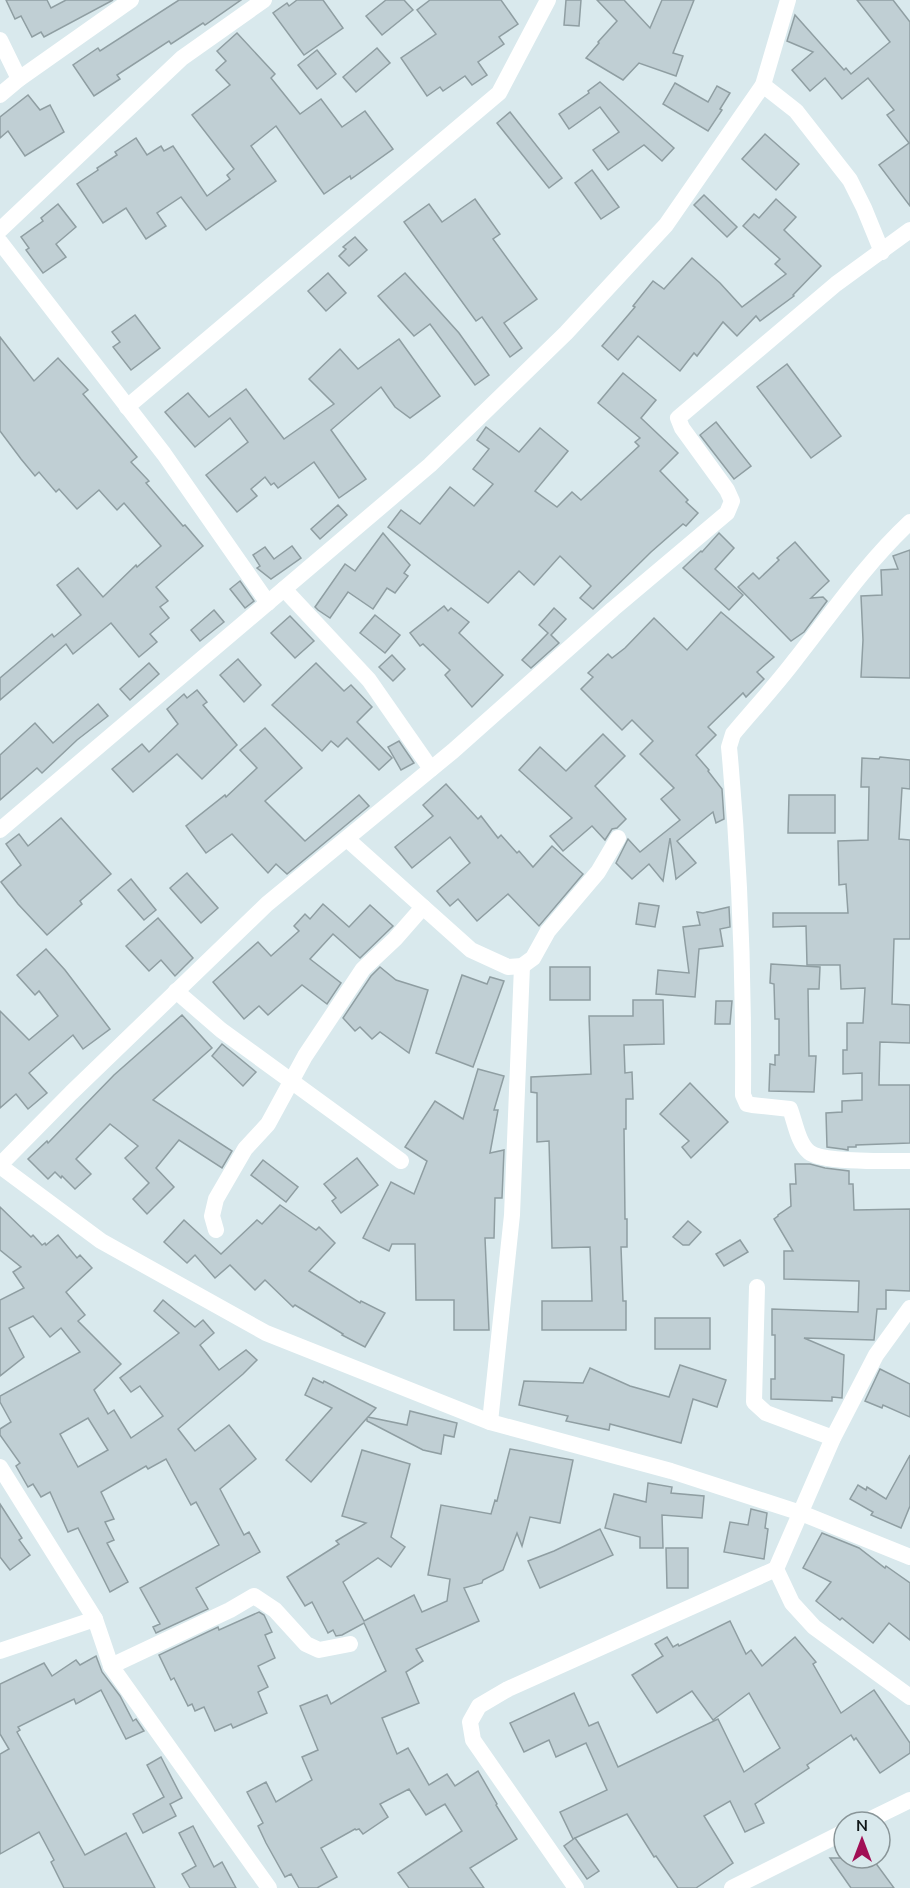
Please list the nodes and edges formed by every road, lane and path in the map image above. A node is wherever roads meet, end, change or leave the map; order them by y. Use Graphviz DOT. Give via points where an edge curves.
graph roads {
  1 [pos="131,0"];
  2 [pos="264,0"];
  3 [pos="548,0"];
  4 [pos="788,0"];
  5 [pos="0,40"];
  6 [pos="19,79"];
  7 [pos="763,85"];
  8 [pos="0,95"];
  9 [pos="0,230"];
  10 [pos="910,230"];
  11 [pos="0,242"];
  12 [pos="882,252"];
  13 [pos="127,407"];
  14 [pos="910,522"];
  15 [pos="284,589"];
  16 [pos="268,603"];
  17 [pos="431,769"];
  18 [pos="0,830"];
  19 [pos="618,838"];
  20 [pos="347,839"];
  21 [pos="423,907"];
  22 [pos="522,966"];
  23 [pos="176,991"];
  24 [pos="292,1081"];
  25 [pos="401,1161"];
  26 [pos="910,1161"];
  27 [pos="0,1166"];
  28 [pos="216,1230"];
  29 [pos="757,1287"];
  30 [pos="910,1308"];
  31 [pos="490,1422"];
  32 [pos="833,1438"];
  33 [pos="0,1467"];
  34 [pos="801,1512"];
  35 [pos="910,1557"];
  36 [pos="776,1569"];
  37 [pos="95,1619"];
  38 [pos="350,1644"];
  39 [pos="0,1651"];
  40 [pos="111,1666"];
  41 [pos="910,1696"];
  42 [pos="910,1800"];
  43 [pos="890,1810"];
  44 [pos="832,1838"];
  45 [pos="269,1888"];
  46 [pos="576,1888"];
  47 [pos="732,1888"];
  1 -- 6 [label="street"];
  2 -- 9 [label="street" via="182,58"];
  3 -- 13 [label="street" via="499,93"];
  4 -- 7 [label="street"];
  5 -- 6 [label="street"];
  6 -- 8 [label="street"];
  7 -- 12 [label="street" via="796,111 850,180"];
  7 -- 15 [label="street" via="666,225 566,333 430,465"];
  10 -- 12 [label="street"];
  11 -- 13 [label="street"];
  12 -- 17 [label="street" via="836,284 678,418 727,490 732,501 727,513"];
  13 -- 16 [label="street"];
  14 -- 26 [label="street" via="858,579 733,734 729,747 742,916 745,1101 790,1109 803,1144 817,1156"];
  15 -- 16 [label="street"];
  15 -- 17 [label="street" via="369,680"];
  16 -- 18 [label="street"];
  17 -- 20 [label="street"];
  19 -- 22 [label="street" via="597,872 548,931 533,958"];
  20 -- 21 [label="street"];
  20 -- 23 [label="street" via="267,904"];
  21 -- 22 [label="street" via="471,950 508,968"];
  21 -- 24 [label="street" via="363,969"];
  22 -- 31 [label="street" via="512,1215"];
  23 -- 24 [label="street" via="221,1030"];
  23 -- 27 [label="street"];
  24 -- 25 [label="street"];
  24 -- 28 [label="street" via="268,1124 245,1149 216,1198 212,1216"];
  27 -- 31 [label="street" via="101,1241 266,1333"];
  29 -- 32 [label="street" via="754,1401 766,1413"];
  30 -- 32 [label="street" via="876,1355"];
  31 -- 34 [label="street" via="671,1471"];
  32 -- 34 [label="street"];
  33 -- 37 [label="street"];
  34 -- 35 [label="street"];
  34 -- 36 [label="street"];
  36 -- 41 [label="street" via="792,1603 814,1627"];
  36 -- 46 [label="street" via="508,1689 479,1706 470,1722 473,1740"];
  37 -- 39 [label="street"];
  37 -- 40 [label="street"];
  38 -- 40 [label="street" via="319,1650 306,1644 275,1610 254,1596"];
  40 -- 45 [label="street"];
  42 -- 43 [label="street"];
  44 -- 47 [label="street"];
}
